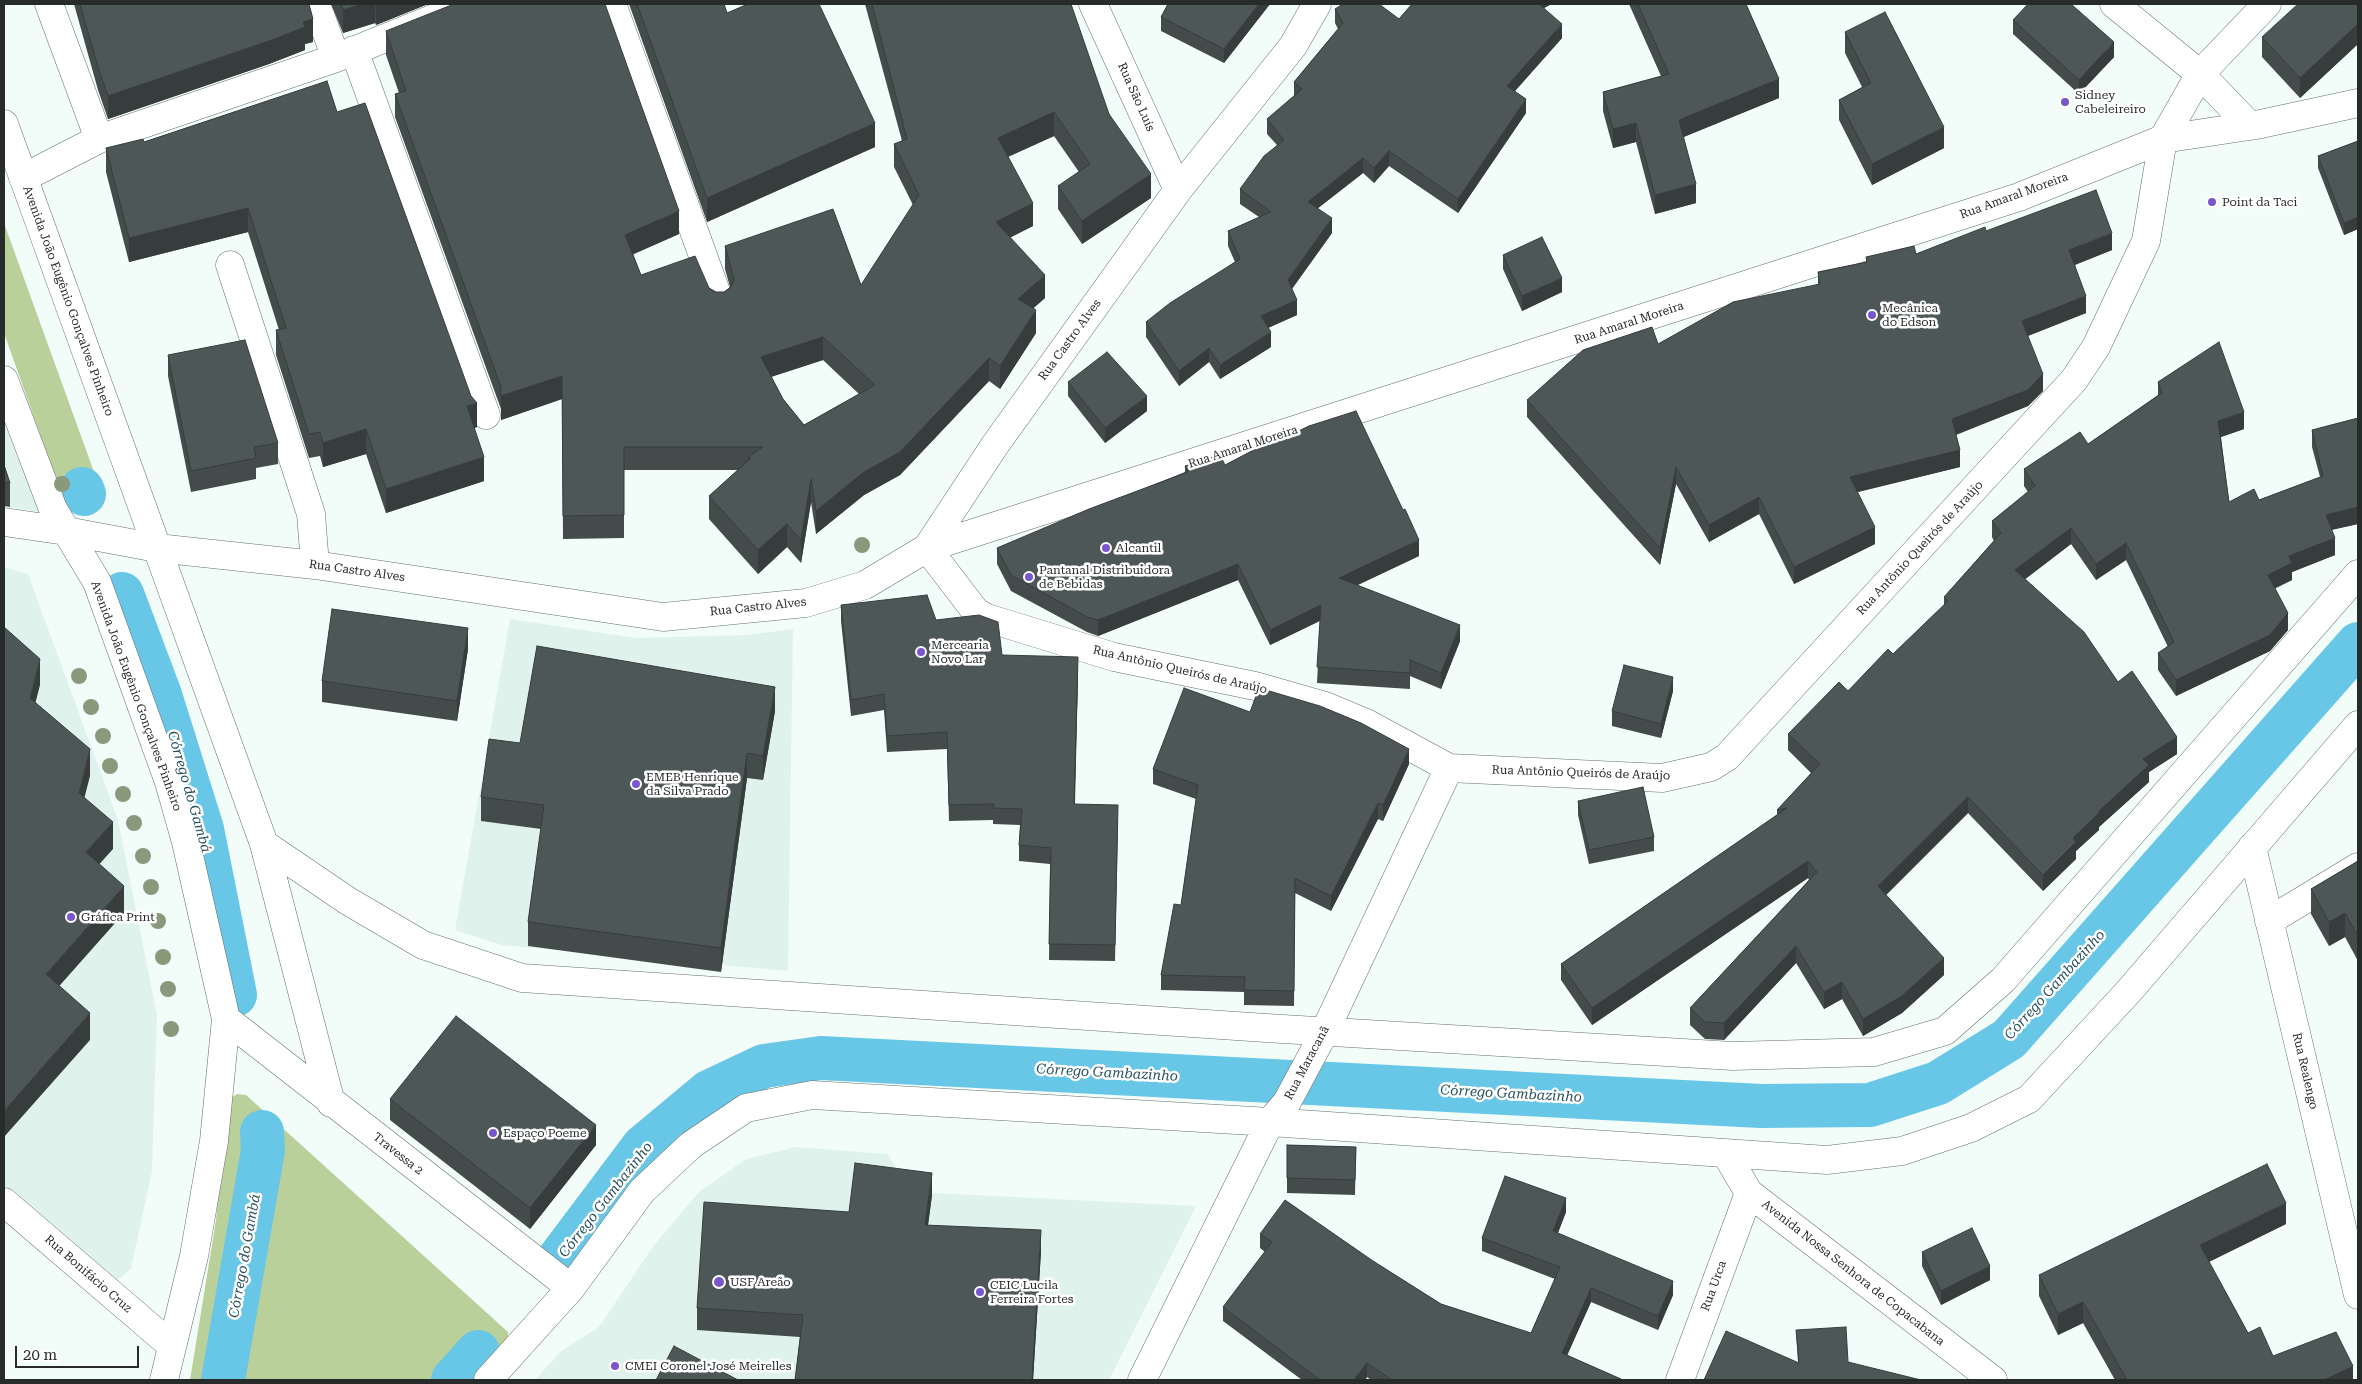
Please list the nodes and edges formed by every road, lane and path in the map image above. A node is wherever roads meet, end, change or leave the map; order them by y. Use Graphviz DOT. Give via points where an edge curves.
graph roads {
  1 [pos="49,4"];
  2 [pos="316,4"];
  3 [pos="469,4"];
  4 [pos="612,4"];
  5 [pos="1093,4"];
  6 [pos="1317,4"];
  7 [pos="2114,4"];
  8 [pos="2267,4"];
  9 [pos="345,54"];
  10 [pos="2200,74"];
  11 [pos="2358,103"];
  12 [pos="4,124"];
  13 [pos="2250,126"];
  14 [pos="99,139"];
  15 [pos="2164,139"];
  16 [pos="23,178"];
  17 [pos="1178,190"];
  18 [pos="230,265"];
  19 [pos="719,300"];
  20 [pos="4,380"];
  21 [pos="486,415"];
  22 [pos="4,522"];
  23 [pos="66,531"];
  24 [pos="157,548"];
  25 [pos="927,548"];
  26 [pos="314,565"];
  27 [pos="2358,574"];
  28 [pos="2358,725"];
  29 [pos="1449,768"];
  30 [pos="264,844"];
  31 [pos="2252,847"];
  32 [pos="2358,867"];
  33 [pos="2269,921"];
  34 [pos="226,1019"];
  35 [pos="1325,1031"];
  36 [pos="331,1103"];
  37 [pos="1278,1112"];
  38 [pos="1726,1154"];
  39 [pos="1749,1193"];
  40 [pos="4,1202"];
  41 [pos="571,1288"];
  42 [pos="2358,1295"];
  43 [pos="172,1346"];
  44 [pos="164,1380"];
  45 [pos="488,1380"];
  46 [pos="1142,1380"];
  47 [pos="1680,1380"];
  48 [pos="1993,1380"];
  1 -- 14 [label="street"];
  2 -- 9 [label="street"];
  3 -- 9 [label="street"];
  4 -- 19 [label="street"];
  5 -- 17 [label="street, Rua São Luís"];
  6 -- 17 [label="street, Rua Castro Alves" via="1293,46"];
  7 -- 10 [label="street"];
  8 -- 10 [label="street"];
  9 -- 14 [label="street"];
  9 -- 21 [label="street"];
  10 -- 13 [label="street"];
  10 -- 15 [label="street"];
  11 -- 13 [label="street, Rua Amaral Moreira"];
  12 -- 16 [label="street, Avenida João Eugênio Gonçalves Pinheiro"];
  13 -- 15 [label="street, Rua Amaral Moreira"];
  14 -- 16 [label="street"];
  15 -- 25 [label="street, Rua Amaral Moreira" via="2019,197"];
  15 -- 29 [label="street, Rua Antônio Queirós de Araújo" via="2146,242 2096,347 2074,380 1727,757 1711,767 1662,778"];
  16 -- 24 [label="street, Avenida João Eugênio Gonçalves Pinheiro"];
  17 -- 25 [label="street, Rua Castro Alves" via="995,445"];
  18 -- 26 [label="street" via="311,514"];
  20 -- 23 [label="street, Avenida João Eugênio Gonçalves Pinheiro" via="53,509"];
  22 -- 23 [label="street, Rua Castro Alves"];
  23 -- 24 [label="street, Rua Castro Alves"];
  23 -- 34 [label="street, Avenida João Eugênio Gonçalves Pinheiro" via="97,582 169,782"];
  24 -- 26 [label="street, Rua Castro Alves"];
  24 -- 30 [label="street, Avenida João Eugênio Gonçalves Pinheiro"];
  25 -- 26 [label="street, Rua Castro Alves" via="865,584 806,603 663,617"];
  25 -- 29 [label="street, Rua Antônio Queirós de Araújo" via="976,612 987,618 1114,657 1255,686 1325,706 1368,724"];
  27 -- 35 [label="street" via="2003,980 1945,1031 1874,1052 1733,1056"];
  28 -- 31 [label="street"];
  29 -- 35 [label="street, Rua Maracanã"];
  30 -- 35 [label="street" via="348,901 423,945 522,978"];
  30 -- 36 [label="street, Avenida João Eugênio Gonçalves Pinheiro"];
  31 -- 33 [label="street, Rua Realengo"];
  31 -- 38 [label="street" via="2129,991 2029,1099 1971,1128 1902,1152 1827,1160"];
  32 -- 33 [label="street"];
  33 -- 42 [label="street, Rua Realengo"];
  34 -- 36 [label="street, Travessa 2"];
  34 -- 43 [label="street, Avenida João Eugênio Gonçalves Pinheiro" via="214,1141 194,1256"];
  35 -- 37 [label="street, Rua Maracanã"];
  36 -- 41 [label="street, Travessa 2"];
  37 -- 38 [label="street"];
  37 -- 41 [label="street" via="812,1095 746,1108 691,1145 642,1191"];
  37 -- 46 [label="street, Rua Maracanã"];
  38 -- 39 [label="street, Avenida Nossa Senhora de Copacabana"];
  39 -- 47 [label="street, Rua Urca"];
  39 -- 48 [label="street, Avenida Nossa Senhora de Copacabana"];
  40 -- 43 [label="street, Rua Bonifácio Cruz"];
  41 -- 45 [label="street"];
  43 -- 44 [label="street, Avenida João Eugênio Gonçalves Pinheiro"];
}
